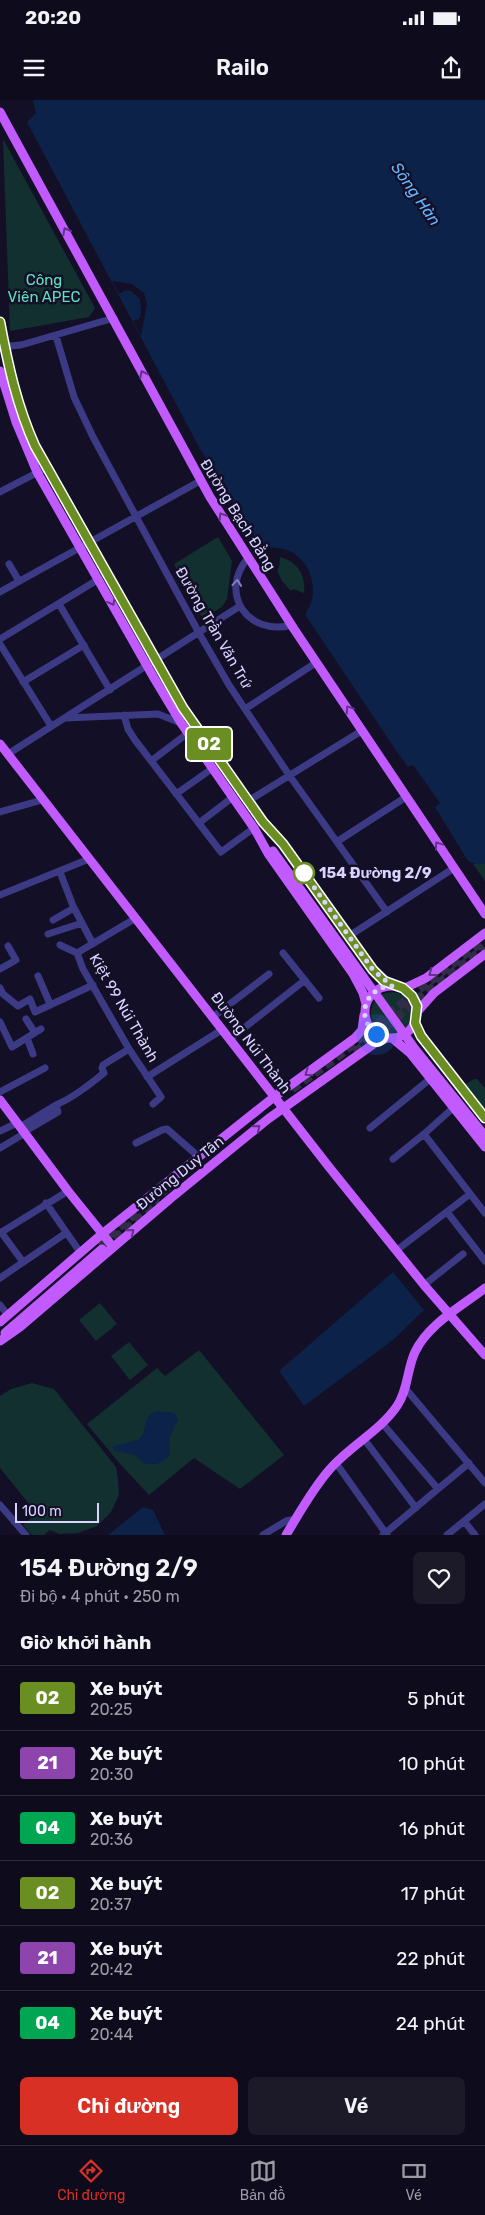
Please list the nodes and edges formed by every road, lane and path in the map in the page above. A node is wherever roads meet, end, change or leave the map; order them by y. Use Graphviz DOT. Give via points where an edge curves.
graph roads {
  1 [pos="0,112"];
  2 [pos="114,318"];
  3 [pos="0,322"];
  4 [pos="56,336"];
  5 [pos="2,347"];
  6 [pos="0,371"];
  7 [pos="46,468"];
  8 [pos="37,472"];
  9 [pos="200,481"];
  10 [pos="0,492"];
  11 [pos="136,515"];
  12 [pos="90,542"];
  13 [pos="81,547"];
  14 [pos="248,558"];
  15 [pos="10,564"];
  16 [pos="99,579"];
  17 [pos="18,581"];
  18 [pos="0,592"];
  19 [pos="59,604"];
  20 [pos="240,606"];
  21 [pos="292,625"];
  22 [pos="199,633"];
  23 [pos="0,639"];
  24 [pos="0,644"];
  25 [pos="84,645"];
  26 [pos="317,662"];
  27 [pos="152,664"];
  28 [pos="24,682"];
  29 [pos="110,690"];
  30 [pos="166,698"];
  31 [pos="245,709"];
  32 [pos="158,714"];
  33 [pos="124,715"];
  34 [pos="65,718"];
  35 [pos="181,723"];
  36 [pos="52,726"];
  37 [pos="363,730"];
  38 [pos="188,733"];
  39 [pos="0,744"];
  40 [pos="8,754"];
  41 [pos="151,761"];
  42 [pos="213,768"];
  43 [pos="289,775"];
  44 [pos="176,794"];
  45 [pos="233,797"];
  46 [pos="406,797"];
  47 [pos="42,800"];
  48 [pos="248,801"];
  49 [pos="0,812"];
  50 [pos="263,822"];
  51 [pos="199,823"];
  52 [pos="254,828"];
  53 [pos="338,841"];
  54 [pos="276,849"];
  55 [pos="89,859"];
  56 [pos="454,868"];
  57 [pos="60,872"];
  58 [pos="0,895"];
  59 [pos="74,908"];
  60 [pos="387,912"];
  61 [pos="485,914"];
  62 [pos="136,918"];
  63 [pos="52,920"];
  64 [pos="82,923"];
  65 [pos="485,933"];
  66 [pos="48,934"];
  67 [pos="349,936"];
  68 [pos="93,944"];
  69 [pos="60,945"];
  70 [pos="8,946"];
  71 [pos="77,953"];
  72 [pos="283,953"];
  73 [pos="485,954"];
  74 [pos="448,961"];
  75 [pos="0,969"];
  76 [pos="269,974"];
  77 [pos="459,974"];
  78 [pos="38,976"];
  79 [pos="304,980"];
  80 [pos="93,985"];
  81 [pos="392,986"];
  82 [pos="0,988"];
  83 [pos="403,988"];
  84 [pos="319,998"];
  85 [pos="50,1004"];
  86 [pos="366,1004"];
  87 [pos="417,1012"];
  88 [pos="364,1015"];
  89 [pos="213,1017"];
  90 [pos="26,1019"];
  91 [pos="0,1022"];
  92 [pos="415,1023"];
  93 [pos="222,1029"];
  94 [pos="27,1038"];
  95 [pos="390,1038"];
  96 [pos="230,1039"];
  97 [pos="129,1049"];
  98 [pos="34,1054"];
  99 [pos="327,1060"];
  100 [pos="44,1068"];
  101 [pos="336,1072"];
  102 [pos="147,1077"];
  103 [pos="430,1080"];
  104 [pos="0,1092"];
  105 [pos="274,1097"];
  106 [pos="0,1100"];
  107 [pos="152,1104"];
  108 [pos="454,1108"];
  109 [pos="283,1109"];
  110 [pos="485,1118"];
  111 [pos="370,1128"];
  112 [pos="485,1128"];
  113 [pos="21,1129"];
  114 [pos="0,1131"];
  115 [pos="424,1134"];
  116 [pos="485,1136"];
  117 [pos="136,1143"];
  118 [pos="485,1147"];
  119 [pos="0,1148"];
  120 [pos="199,1157"];
  121 [pos="393,1159"];
  122 [pos="181,1171"];
  123 [pos="190,1182"];
  124 [pos="68,1191"];
  125 [pos="470,1194"];
  126 [pos="46,1203"];
  127 [pos="447,1212"];
  128 [pos="485,1213"];
  129 [pos="1,1232"];
  130 [pos="66,1233"];
  131 [pos="102,1234"];
  132 [pos="113,1247"];
  133 [pos="397,1250"];
  134 [pos="80,1252"];
  135 [pos="463,1254"];
  136 [pos="485,1261"];
  137 [pos="23,1262"];
  138 [pos="0,1278"];
  139 [pos="424,1285"];
  140 [pos="485,1288"];
  141 [pos="0,1305"];
  142 [pos="7,1314"];
  143 [pos="450,1315"];
  144 [pos="0,1322"];
  145 [pos="0,1326"];
  146 [pos="0,1340"];
  147 [pos="485,1355"];
  148 [pos="405,1388"];
  149 [pos="382,1422"];
  150 [pos="364,1439"];
  151 [pos="336,1463"];
  152 [pos="469,1463"];
  153 [pos="485,1483"];
  154 [pos="438,1489"];
  155 [pos="485,1504"];
  156 [pos="0,1505"];
  157 [pos="416,1508"];
  158 [pos="296,1519"];
  159 [pos="464,1521"];
  160 [pos="385,1534"];
  161 [pos="26,1535"];
  162 [pos="264,1535"];
  163 [pos="286,1535"];
  164 [pos="446,1535"];
  165 [pos="475,1535"];
  2 -- 1 [label="main road, Đường Bạch Đằng, one-way"];
  2 -- 4 [label="street"];
  9 -- 2 [label="main road, Đường Bạch Đằng, one-way"];
  3 -- 5 [label="main road"];
  4 -- 5 [label="street"];
  4 -- 11 [label="street, Đường Trần Văn Trứ" via="74,397"];
  5 -- 7 [label="main road" via="24,419"];
  6 -- 8 [label="main road" via="16,422"];
  7 -- 8 [label="street"];
  7 -- 12 [label="main road"];
  8 -- 10 [label="street"];
  8 -- 13 [label="main road"];
  9 -- 11 [label="street"];
  14 -- 9 [label="main road, Đường Bạch Đằng, one-way"];
  11 -- 12 [label="street"];
  11 -- 22 [label="street, Đường Trần Văn Trứ"];
  12 -- 13 [label="street"];
  12 -- 27 [label="main road"];
  13 -- 16 [label="main road"];
  13 -- 17 [label="street"];
  20 -- 14 [label="street, one-way" via="236,592 237,577"];
  14 -- 21 [label="main road, Đường Bạch Đằng"];
  15 -- 17 [label="street"];
  16 -- 19 [label="street"];
  16 -- 27 [label="main road, one-way"];
  17 -- 18 [label="street"];
  19 -- 23 [label="street"];
  19 -- 25 [label="street"];
  20 -- 21 [label="street" via="251,619 267,627"];
  20 -- 22 [label="street"];
  21 -- 26 [label="main road, Đường Bạch Đằng"];
  22 -- 27 [label="street"];
  22 -- 31 [label="street, Đường Trần Văn Trứ"];
  24 -- 28 [label="street"];
  25 -- 28 [label="street"];
  25 -- 29 [label="street"];
  26 -- 31 [label="street"];
  37 -- 26 [label="main road, Đường Bạch Đằng, one-way"];
  27 -- 29 [label="street"];
  27 -- 30 [label="main road"];
  27 -- 48 [label="main road"];
  28 -- 36 [label="street"];
  29 -- 34 [label="street"];
  30 -- 32 [label="street"];
  30 -- 35 [label="main road"];
  31 -- 43 [label="street, Đường Trần Văn Trứ"];
  32 -- 33 [label="street"];
  32 -- 35 [label="street"];
  33 -- 34 [label="street"];
  33 -- 41 [label="street" via="128,729"];
  34 -- 36 [label="street"];
  35 -- 38 [label="main road"];
  36 -- 40 [label="street"];
  37 -- 43 [label="street"];
  37 -- 46 [label="main road, Đường Bạch Đằng"];
  38 -- 41 [label="street"];
  38 -- 42 [label="main road"];
  39 -- 40 [label="main road, Đường Núi Thành"];
  40 -- 47 [label="main road, Đường Núi Thành"];
  41 -- 44 [label="street"];
  42 -- 44 [label="street"];
  42 -- 45 [label="main road"];
  43 -- 48 [label="street"];
  43 -- 53 [label="street, Đường Trần Văn Trứ"];
  44 -- 51 [label="street"];
  45 -- 51 [label="street"];
  45 -- 52 [label="main road"];
  46 -- 53 [label="street"];
  56 -- 46 [label="main road, Đường Bạch Đằng, one-way"];
  47 -- 49 [label="street"];
  47 -- 55 [label="main road, Đường Núi Thành"];
  48 -- 50 [label="main road"];
  50 -- 54 [label="main road"];
  50 -- 67 [label="main road" via="283,844"];
  51 -- 52 [label="street" via="221,852"];
  52 -- 54 [label="main road"];
  52 -- 86 [label="main road" via="269,855 353,974"];
  53 -- 60 [label="street, Đường Trần Văn Trứ"];
  54 -- 112 [label="main road" via="400,1019"];
  54 -- 116 [label="main road, bridge" via="410,1043"];
  55 -- 57 [label="street"];
  55 -- 62 [label="main road, Đường Núi Thành"];
  56 -- 60 [label="street"];
  56 -- 61 [label="main road, Đường Bạch Đằng"];
  57 -- 58 [label="street"];
  57 -- 59 [label="street"];
  59 -- 63 [label="street"];
  59 -- 64 [label="street"];
  60 -- 67 [label="street"];
  62 -- 68 [label="street"];
  62 -- 89 [label="main road, Đường Núi Thành"];
  64 -- 66 [label="street"];
  64 -- 68 [label="street"];
  65 -- 74 [label="main road"];
  67 -- 81 [label="main road" via="378,976"];
  68 -- 71 [label="street"];
  69 -- 71 [label="street"];
  70 -- 75 [label="street" via="16,960"];
  71 -- 80 [label="street, Kiệt 99 Núi Thành" via="82,969"];
  72 -- 79 [label="street"];
  73 -- 77 [label="main road"];
  74 -- 77 [label="main road"];
  74 -- 83 [label="main road, one-way" via="419,982"];
  76 -- 89 [label="street"];
  77 -- 87 [label="main road" via="428,998"];
  78 -- 85 [label="street"];
  79 -- 84 [label="street"];
  79 -- 96 [label="street"];
  80 -- 85 [label="street"];
  80 -- 97 [label="street, Kiệt 99 Núi Thành"];
  81 -- 83 [label="main road"];
  81 -- 86 [label="main road" via="376,990"];
  82 -- 85 [label="street" via="18,1006 30,999 36,1012"];
  83 -- 87 [label="main road" via="412,996"];
  86 -- 88 [label="main road"];
  87 -- 92 [label="main road"];
  88 -- 95 [label="main road" via="372,1030"];
  88 -- 99 [label="main road, Đường Duy Tân" via="359,1034"];
  89 -- 93 [label="main road, Đường Núi Thành"];
  90 -- 94 [label="street" via="38,1031"];
  91 -- 94 [label="street" via="12,1047"];
  92 -- 95 [label="main road" via="403,1035"];
  92 -- 110 [label="main road" via="426,1043"];
  93 -- 96 [label="main road, Đường Núi Thành"];
  93 -- 102 [label="street, Kiệt 99 Núi Thành"];
  94 -- 98 [label="street"];
  95 -- 101 [label="main road, Đường Duy Tân" via="375,1043"];
  95 -- 103 [label="main road" via="410,1053"];
  96 -- 105 [label="main road, Đường Núi Thành"];
  97 -- 102 [label="street, Kiệt 99 Núi Thành"];
  97 -- 113 [label="street" via="103,1065 104,1073 72,1098 56,1105 58,1112"];
  99 -- 101 [label="main road"];
  99 -- 105 [label="main road, Đường Duy Tân, one-way"];
  100 -- 104 [label="street"];
  101 -- 109 [label="main road, Đường Duy Tân"];
  102 -- 107 [label="street, Kiệt 99 Núi Thành" via="162,1097"];
  103 -- 108 [label="main road"];
  103 -- 111 [label="street"];
  105 -- 109 [label="main road, Đường Núi Thành"];
  105 -- 120 [label="main road, Đường Duy Tân"];
  106 -- 113 [label="main road"];
  108 -- 115 [label="street"];
  108 -- 118 [label="main road"];
  123 -- 109 [label="main road, Đường Duy Tân, one-way"];
  109 -- 133 [label="main road, Đường Núi Thành"];
  113 -- 114 [label="street"];
  113 -- 119 [label="street"];
  113 -- 124 [label="main road"];
  115 -- 121 [label="street"];
  115 -- 125 [label="street"];
  117 -- 120 [label="street" via="167,1129"];
  120 -- 122 [label="main road, Đường Duy Tân"];
  122 -- 123 [label="main road"];
  122 -- 131 [label="main road, Đường Duy Tân"];
  132 -- 123 [label="main road, Đường Duy Tân, one-way"];
  124 -- 126 [label="street"];
  124 -- 131 [label="main road"];
  125 -- 127 [label="street"];
  125 -- 128 [label="street"];
  126 -- 129 [label="street"];
  126 -- 130 [label="street"];
  127 -- 133 [label="street"];
  127 -- 136 [label="street"];
  129 -- 137 [label="street"];
  130 -- 134 [label="street"];
  130 -- 137 [label="street"];
  131 -- 132 [label="main road"];
  131 -- 134 [label="main road, Đường Duy Tân"];
  132 -- 146 [label="main road, Đường Duy Tân" via="20,1327"];
  133 -- 139 [label="main road, Đường Núi Thành"];
  134 -- 142 [label="main road, Đường Duy Tân"];
  135 -- 139 [label="street"];
  137 -- 138 [label="street"];
  139 -- 143 [label="main road, Đường Núi Thành"];
  140 -- 143 [label="main road"];
  141 -- 142 [label="street"];
  142 -- 144 [label="main road, Đường Duy Tân"];
  143 -- 147 [label="main road, Đường Núi Thành"];
  143 -- 148 [label="main road" via="435,1327 414,1353"];
  145 -- 146 [label="main road" via="100,1246"];
  148 -- 149 [label="main road" via="396,1407"];
  148 -- 152 [label="street"];
  149 -- 150 [label="main road"];
  149 -- 154 [label="street"];
  150 -- 151 [label="main road"];
  150 -- 157 [label="street"];
  151 -- 158 [label="main road"];
  151 -- 160 [label="street"];
  152 -- 153 [label="street"];
  152 -- 154 [label="street"];
  154 -- 157 [label="street"];
  155 -- 159 [label="street"];
  156 -- 161 [label="street"];
  157 -- 160 [label="street"];
  158 -- 162 [label="street" via="286,1521"];
  158 -- 163 [label="main road"];
  159 -- 164 [label="street"];
  159 -- 165 [label="street"];
}
